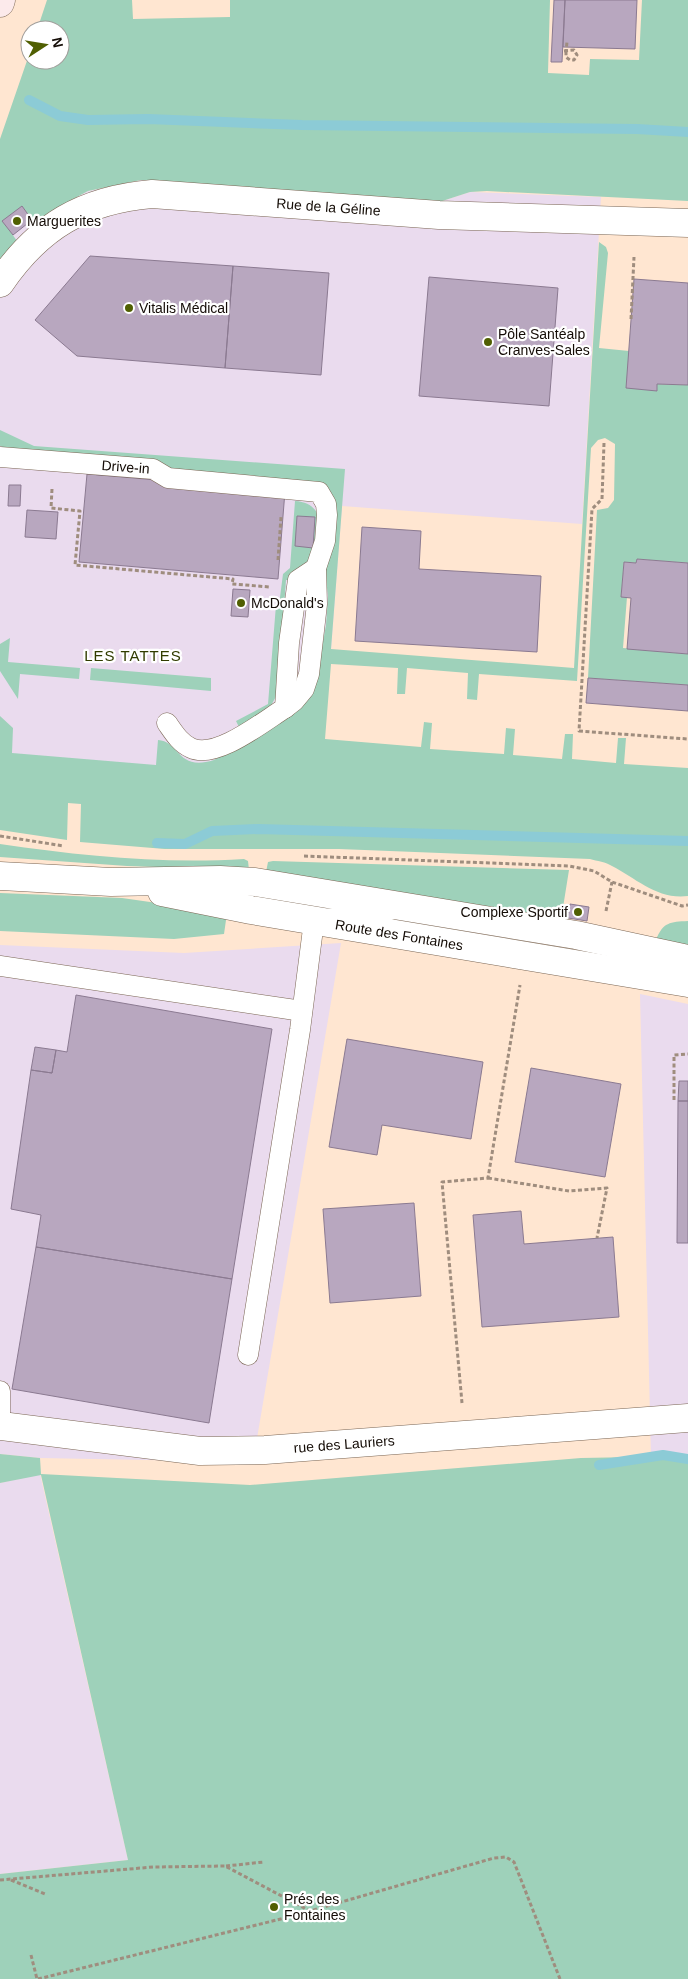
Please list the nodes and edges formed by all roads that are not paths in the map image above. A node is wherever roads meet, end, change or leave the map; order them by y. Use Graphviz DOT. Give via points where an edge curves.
graph roads {
  1 [pos="688,224"];
  2 [pos="0,283"];
  3 [pos="0,457"];
  4 [pos="167,723"];
  5 [pos="0,876"];
  6 [pos="111,882"];
  7 [pos="405,908"];
  8 [pos="314,921"];
  9 [pos="688,959"];
  10 [pos="0,966"];
  11 [pos="688,983"];
  12 [pos="302,1011"];
  13 [pos="248,1355"];
  14 [pos="0,1391"];
  15 [pos="688,1418"];
  16 [pos="1,1426"];
  1 -- 2 [label="street, Rue de la Géline" via="439,215 143,195 104,201 59,222 16,259"];
  3 -- 4 [label="lane, Drive-in" via="154,469 168,478 319,492 326,504 325,541 316,568 298,580 289,643 285,708 213,750 192,749 182,743"];
  5 -- 6 [label="street, Route des Fontaines"];
  6 -- 7 [label="street, Route des Fontaines" via="255,882"];
  6 -- 8 [label="street, Route des Fontaines"];
  7 -- 8 [label="lane"];
  7 -- 9 [label="street, Route des Fontaines" via="576,935"];
  8 -- 11 [label="street, Route des Fontaines"];
  8 -- 12 [label="lane"];
  10 -- 12 [label="lane"];
  12 -- 13 [label="lane"];
  14 -- 16 [label="lane"];
  15 -- 16 [label="street, rue des Lauriers" via="265,1450 200,1451"];
}
